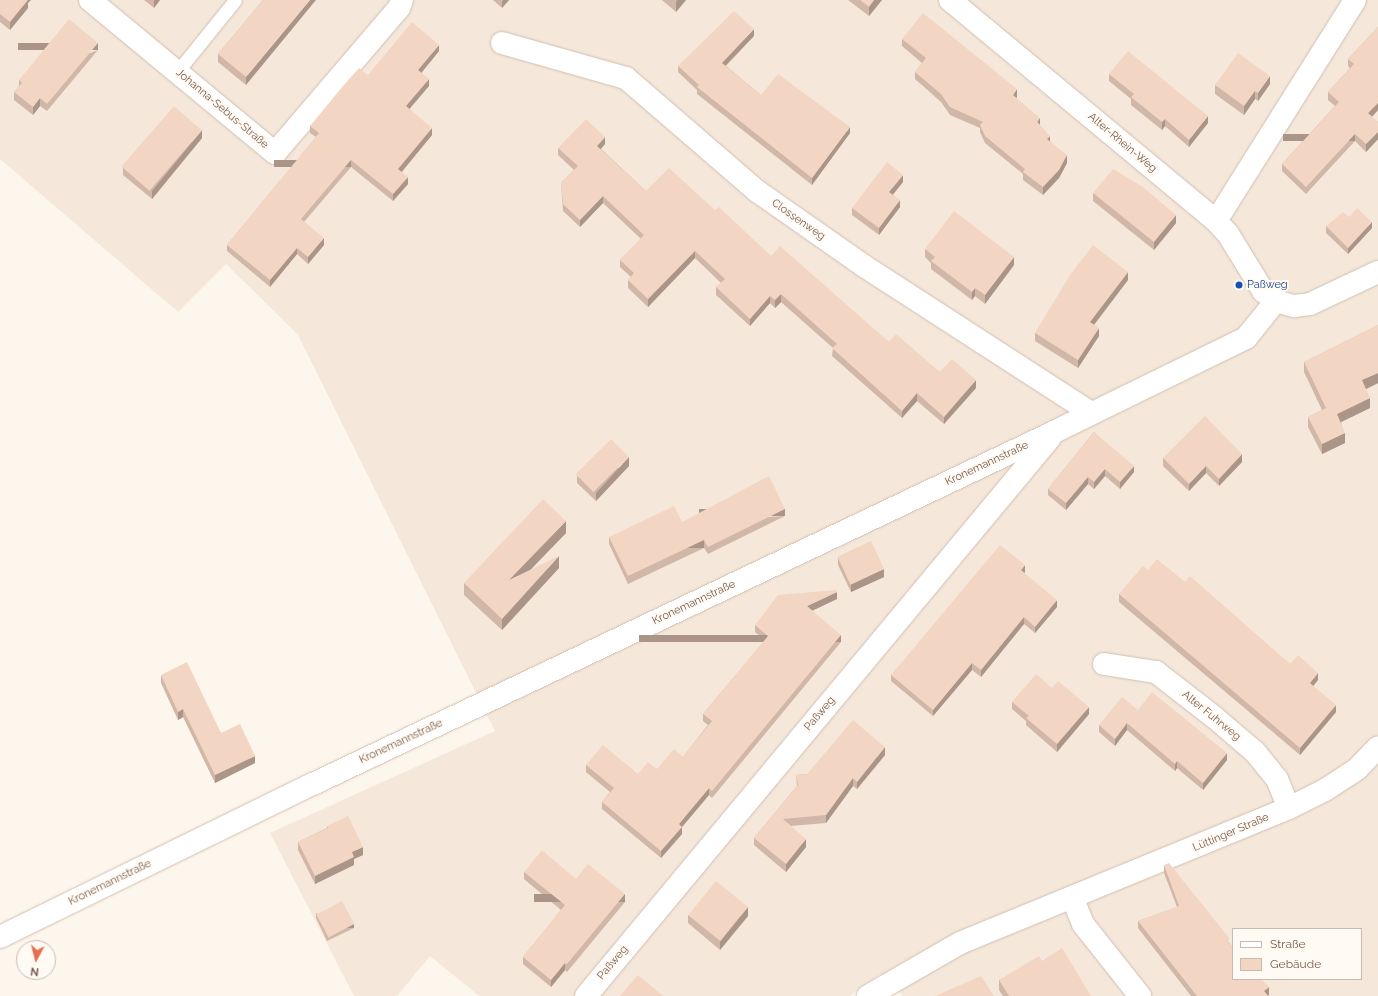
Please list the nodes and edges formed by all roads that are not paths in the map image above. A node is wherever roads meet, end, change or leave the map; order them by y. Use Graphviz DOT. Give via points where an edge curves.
graph roads {
  1 [pos="90,0"];
  2 [pos="235,0"];
  3 [pos="402,0"];
  4 [pos="950,0"];
  5 [pos="1355,0"];
  6 [pos="502,43"];
  7 [pos="177,72"];
  8 [pos="1216,221"];
  9 [pos="1378,272"];
  10 [pos="1276,301"];
  11 [pos="1091,414"];
  12 [pos="1054,432"];
  13 [pos="1104,664"];
  14 [pos="1378,747"];
  15 [pos="1290,808"];
  16 [pos="1073,899"];
  17 [pos="0,937"];
  18 [pos="586,996"];
  19 [pos="868,996"];
  20 [pos="1140,996"];
  1 -- 7 [label="street, Johanna-Sebus-Straße"];
  2 -- 7 [label="lane"];
  3 -- 7 [label="street, Johanna-Sebus-Straße" via="400,8 275,153"];
  4 -- 8 [label="street, Alter-Rhein-Weg"];
  5 -- 8 [label="street"];
  6 -- 11 [label="street, Clossenweg" via="626,78 757,191 864,266"];
  8 -- 10 [label="street, Alter-Rhein-Weg" via="1228,234 1263,291"];
  9 -- 10 [label="street" via="1310,304 1294,306"];
  10 -- 11 [label="street, Kronemannstraße" via="1246,338"];
  11 -- 12 [label="street, Kronemannstraße"];
  12 -- 17 [label="street, Kronemannstraße" via="327,777"];
  12 -- 18 [label="street, Paßweg"];
  13 -- 15 [label="street, Alter Fuhrweg" via="1156,672 1255,752 1277,778"];
  14 -- 15 [label="street, Lüttinger Straße" via="1357,769 1325,790"];
  15 -- 16 [label="street, Lüttinger Straße"];
  16 -- 19 [label="street, Lüttinger Straße" via="960,943"];
  16 -- 20 [label="street" via="1083,924"];
}
